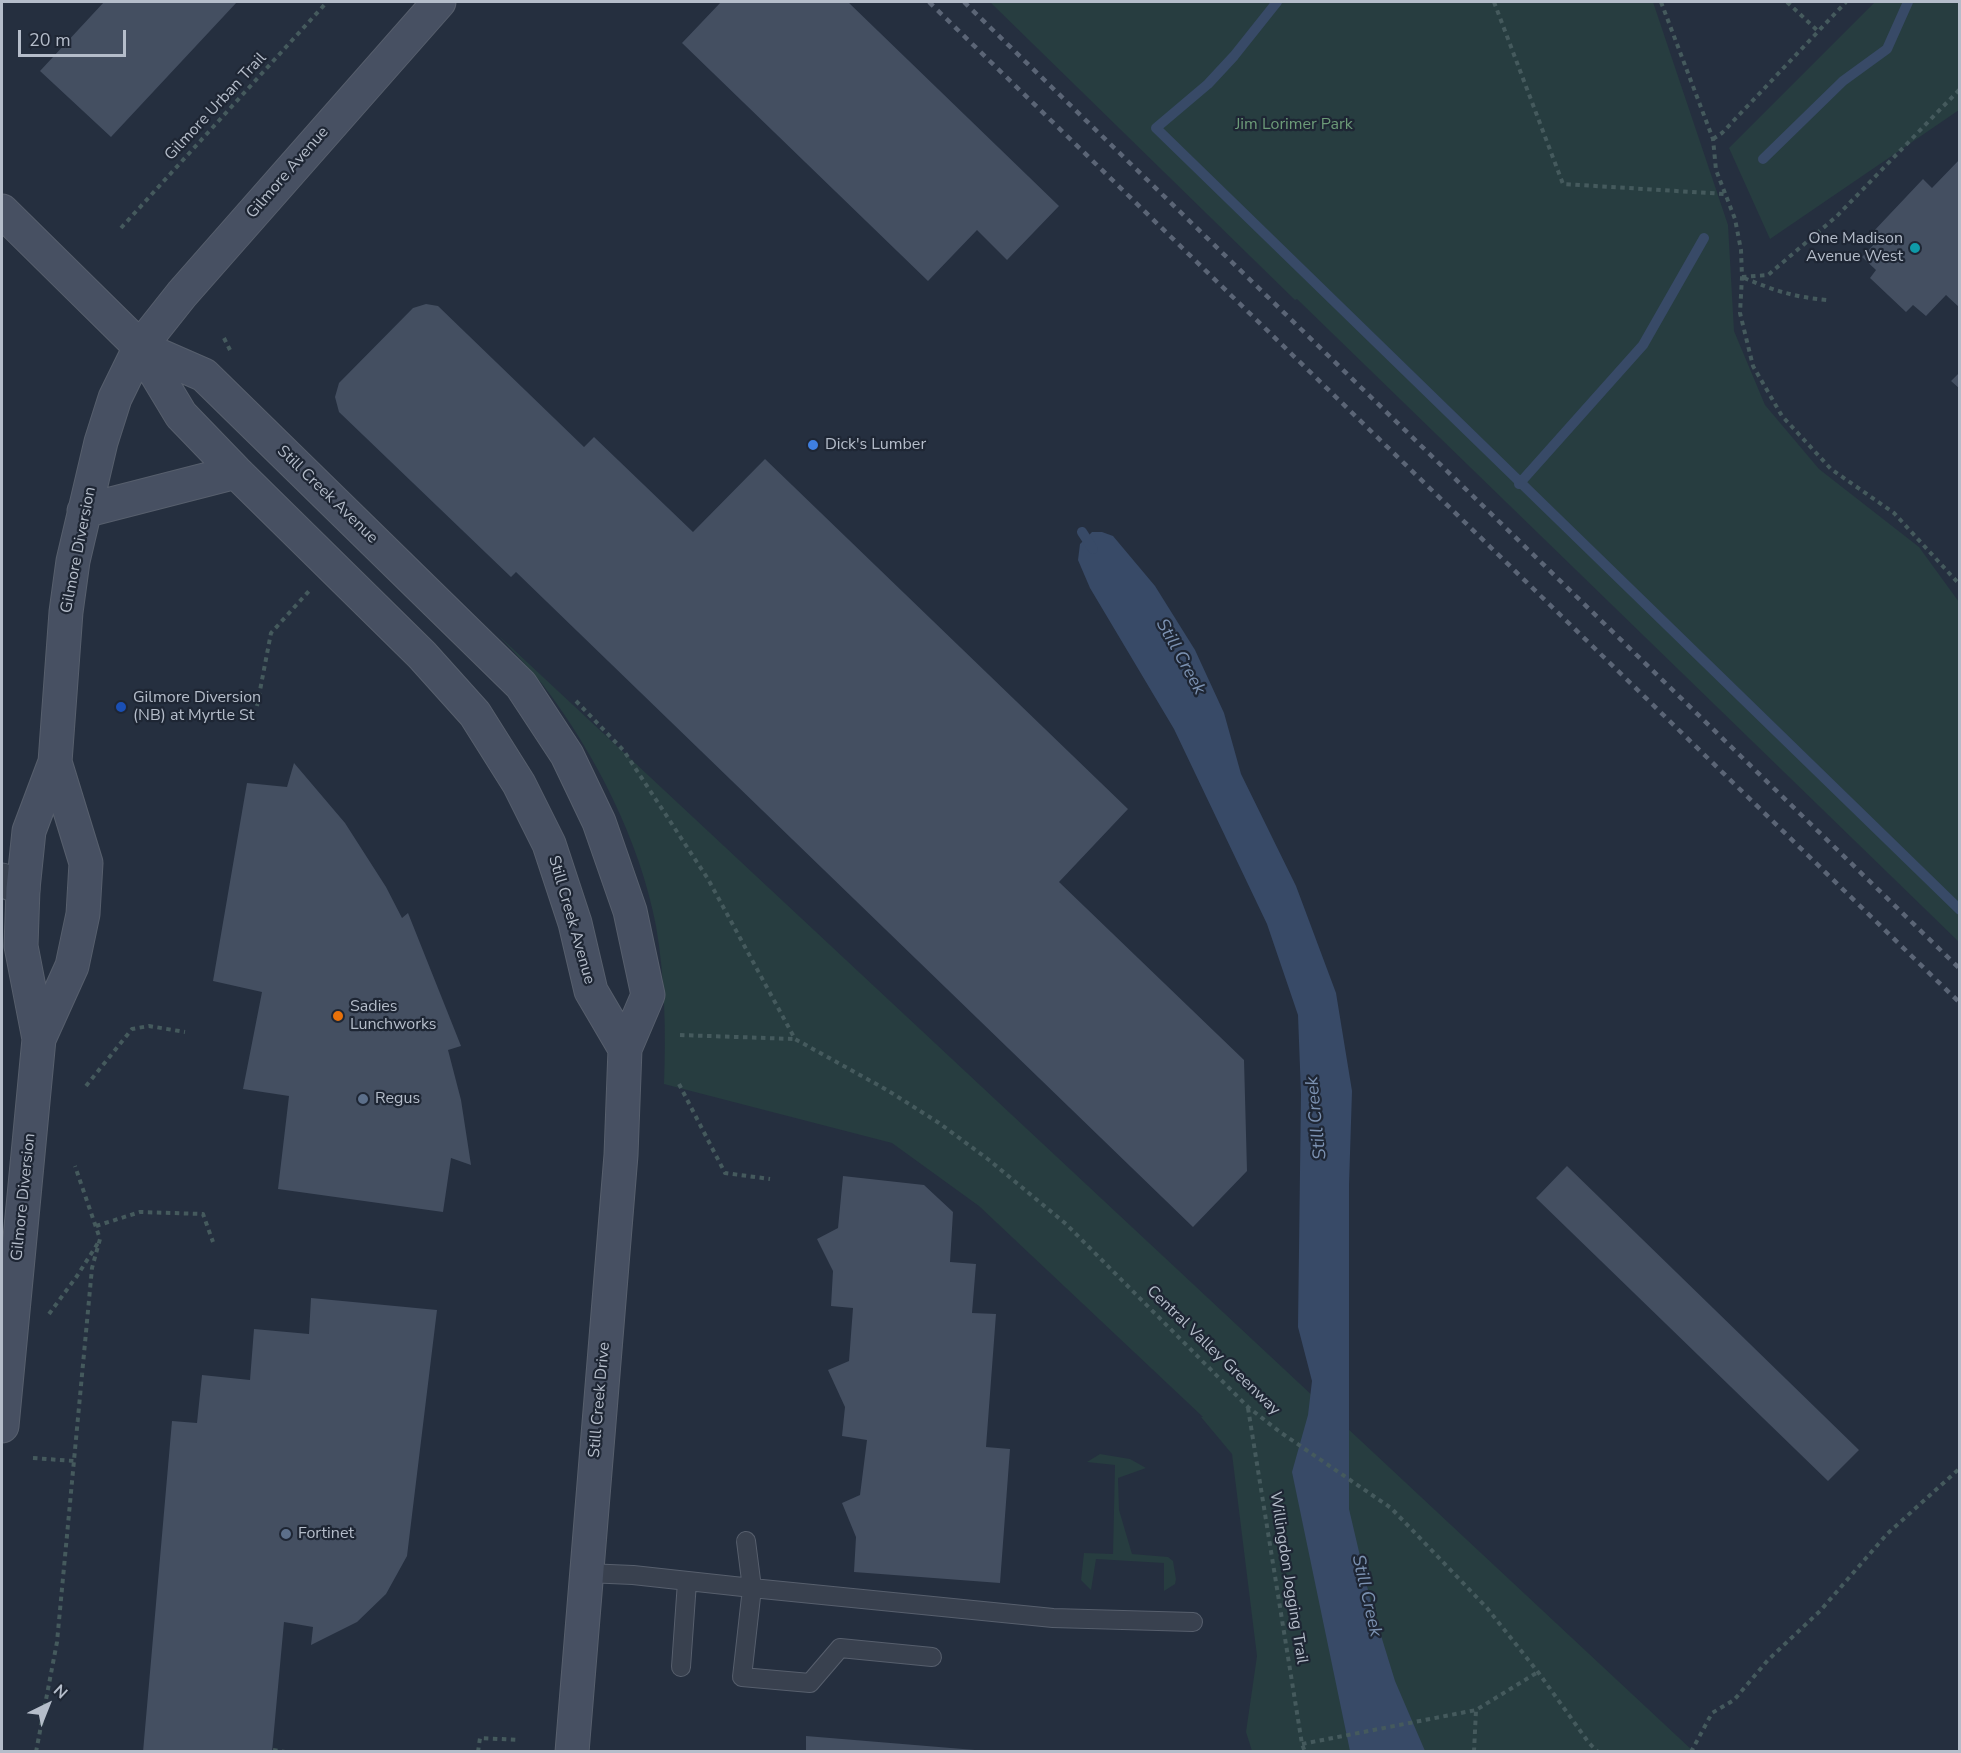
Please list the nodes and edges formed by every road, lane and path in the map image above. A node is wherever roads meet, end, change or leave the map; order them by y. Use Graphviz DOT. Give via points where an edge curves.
graph roads {
  1 [pos="327,2"];
  2 [pos="439,2"];
  3 [pos="1494,2"];
  4 [pos="1661,2"];
  5 [pos="1787,2"];
  6 [pos="1845,2"];
  7 [pos="1818,31"];
  8 [pos="1959,89"];
  9 [pos="1713,138"];
  10 [pos="1725,194"];
  11 [pos="2,211"];
  12 [pos="121,228"];
  13 [pos="1742,278"];
  14 [pos="1827,300"];
  15 [pos="140,347"];
  16 [pos="236,472"];
  17 [pos="84,511"];
  18 [pos="1959,585"];
  19 [pos="309,591"];
  20 [pos="257,706"];
  21 [pos="55,762"];
  22 [pos="12,884"];
  23 [pos="185,1032"];
  24 [pos="680,1035"];
  25 [pos="39,1039"];
  26 [pos="625,1049"];
  27 [pos="679,1084"];
  28 [pos="86,1086"];
  29 [pos="75,1166"];
  30 [pos="770,1179"];
  31 [pos="96,1226"];
  32 [pos="100,1239"];
  33 [pos="213,1242"];
  34 [pos="49,1314"];
  35 [pos="1248,1407"];
  36 [pos="2,1426"];
  37 [pos="33,1458"];
  38 [pos="74,1461"];
  39 [pos="1959,1468"];
  40 [pos="746,1541"];
  41 [pos="586,1573"];
  42 [pos="687,1581"];
  43 [pos="752,1588"];
  44 [pos="1193,1622"];
  45 [pos="932,1657"];
  46 [pos="681,1667"];
  47 [pos="1538,1672"];
  48 [pos="1476,1710"];
  49 [pos="519,1740"];
  50 [pos="1302,1744"];
  51 [pos="273,1750"];
  52 [pos="36,1752"];
  53 [pos="285,1752"];
  54 [pos="478,1752"];
  55 [pos="572,1752"];
  56 [pos="1305,1752"];
  57 [pos="1474,1752"];
  58 [pos="1598,1752"];
  59 [pos="1691,1752"];
  1 -- 12 [label="path, Gilmore Urban Trail"];
  2 -- 15 [label="street, Gilmore Avenue" via="188,287"];
  3 -- 10 [label="path" via="1563,184"];
  4 -- 9 [label="path"];
  5 -- 7 [label="path"];
  6 -- 7 [label="path"];
  7 -- 9 [label="path"];
  8 -- 13 [label="path" via="1837,216 1768,275"];
  9 -- 10 [label="path" via="1716,170"];
  10 -- 13 [label="path" via="1735,219"];
  11 -- 15 [label="street, Still Creek Avenue"];
  13 -- 14 [label="path" via="1778,292"];
  13 -- 18 [label="path" via="1740,314 1753,366 1782,416 1831,469 1894,513"];
  15 -- 16 [label="street, Still Creek Avenue" via="181,415"];
  15 -- 17 [label="street, Gilmore Diversion" via="115,398"];
  15 -- 26 [label="street, Still Creek Avenue" via="204,375 521,685 567,755 599,822 630,911 648,995"];
  16 -- 17 [label="street"];
  16 -- 26 [label="street, Still Creek Avenue" via="422,655 475,714 519,784 549,844 575,923 591,991"];
  17 -- 21 [label="street, Gilmore Diversion" via="66,612"];
  19 -- 20 [label="path" via="271,633"];
  21 -- 22 [label="street, Gilmore Diversion"];
  21 -- 25 [label="street, Gilmore Diversion" via="86,863 83,914 72,966"];
  22 -- 25 [label="street, Gilmore Diversion"];
  23 -- 28 [label="path" via="149,1026 132,1029"];
  24 -- 35 [label="path, Central Valley Greenway" via="795,1039 939,1123 1066,1224"];
  25 -- 36 [label="street, Gilmore Diversion"];
  26 -- 41 [label="street, Still Creek Drive" via="621,1155"];
  27 -- 30 [label="path" via="724,1173"];
  29 -- 31 [label="path"];
  31 -- 32 [label="path"];
  31 -- 33 [label="path" via="140,1212 203,1214"];
  32 -- 34 [label="path"];
  32 -- 38 [label="path" via="92,1268"];
  35 -- 47 [label="path, Central Valley Greenway" via="1391,1508 1487,1608"];
  35 -- 50 [label="path, Willingdon Jogging Trail"];
  37 -- 38 [label="path"];
  38 -- 52 [label="path" via="57,1642"];
  39 -- 59 [label="path" via="1887,1534 1734,1700 1712,1713"];
  40 -- 43 [label="lane"];
  41 -- 42 [label="lane"];
  41 -- 55 [label="street, Still Creek Drive"];
  42 -- 43 [label="lane"];
  42 -- 46 [label="lane"];
  43 -- 44 [label="lane" via="1053,1618"];
  43 -- 45 [label="lane" via="742,1677 810,1683 840,1648"];
  47 -- 48 [label="path"];
  47 -- 58 [label="path, Central Valley Greenway"];
  48 -- 50 [label="path"];
  48 -- 57 [label="path"];
  49 -- 54 [label="path" via="480,1738"];
  50 -- 56 [label="path, Willingdon Jogging Trail"];
  51 -- 53 [label="path"];
}
